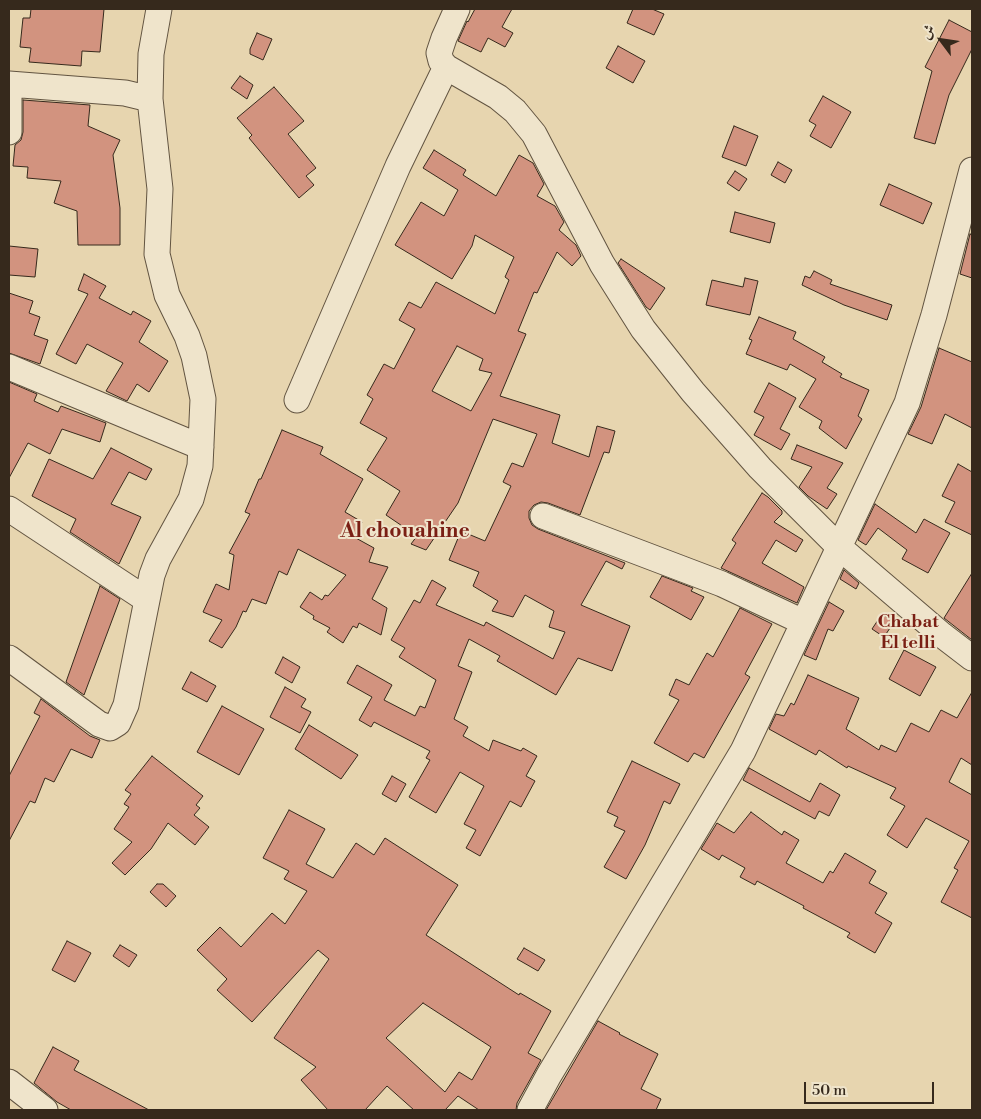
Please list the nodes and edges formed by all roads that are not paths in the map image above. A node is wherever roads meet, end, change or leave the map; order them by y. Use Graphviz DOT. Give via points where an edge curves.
graph roads {
  1 [pos="159,9"];
  2 [pos="457,9"];
  3 [pos="446,68"];
  4 [pos="9,84"];
  5 [pos="9,94"];
  6 [pos="150,98"];
  7 [pos="9,128"];
  8 [pos="9,132"];
  9 [pos="972,170"];
  10 [pos="9,367"];
  11 [pos="297,400"];
  12 [pos="201,447"];
  13 [pos="9,509"];
  14 [pos="543,516"];
  15 [pos="839,547"];
  16 [pos="147,600"];
  17 [pos="803,622"];
  18 [pos="9,658"];
  19 [pos="972,658"];
  20 [pos="9,1082"];
  21 [pos="45,1110"];
  22 [pos="530,1110"];
  1 -- 6 [label="street" via="151,54"];
  2 -- 3 [label="street" via="439,53"];
  3 -- 11 [label="street" via="398,166"];
  3 -- 15 [label="street" via="498,97 516,111 534,134 602,264 643,329 760,468"];
  4 -- 6 [label="street" via="125,93"];
  5 -- 7 [label="street"];
  6 -- 12 [label="street" via="160,189 157,254 167,295 194,356 203,399"];
  7 -- 8 [label="street"];
  9 -- 15 [label="street" via="907,403"];
  10 -- 12 [label="street"];
  12 -- 16 [label="street" via="192,499 158,559"];
  13 -- 16 [label="street"];
  14 -- 17 [label="street" via="722,584"];
  15 -- 17 [label="street"];
  15 -- 19 [label="street"];
  16 -- 18 [label="street" via="126,705 118,723 110,728 99,724"];
  17 -- 22 [label="street" via="743,751"];
  20 -- 21 [label="street"];
}
